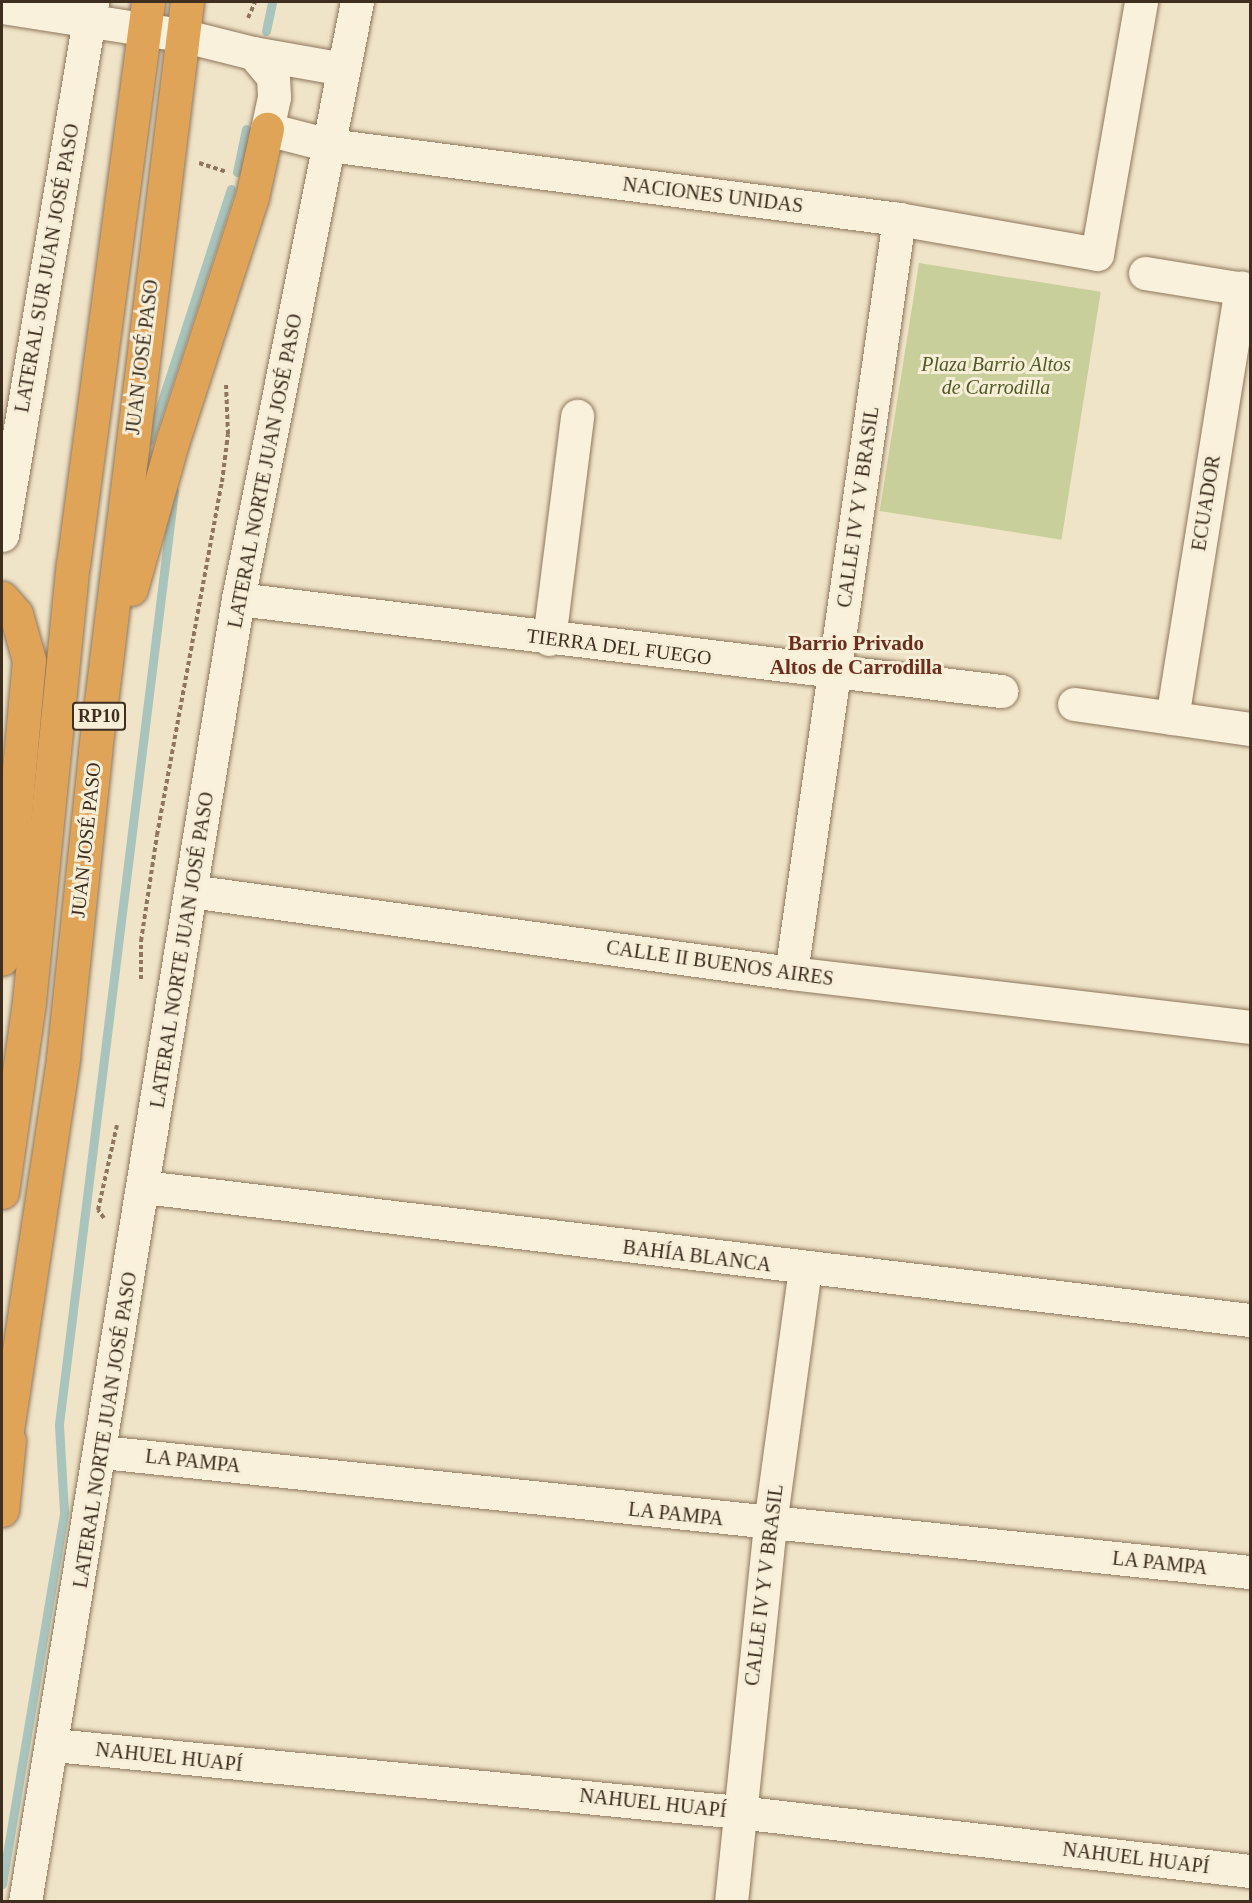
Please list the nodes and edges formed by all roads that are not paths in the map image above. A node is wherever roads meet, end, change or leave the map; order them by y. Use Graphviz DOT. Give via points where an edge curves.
graph roads {
  1 [pos="187,2"];
  2 [pos="357,2"];
  3 [pos="1142,2"];
  4 [pos="2,7"];
  5 [pos="91,11"];
  6 [pos="146,15"];
  7 [pos="181,34"];
  8 [pos="239,49"];
  9 [pos="344,69"];
  10 [pos="267,129"];
  11 [pos="329,145"];
  12 [pos="899,219"];
  13 [pos="1145,273"];
  14 [pos="1246,289"];
  15 [pos="577,417"];
  16 [pos="2,528"];
  17 [pos="2,598"];
  18 [pos="238,599"];
  19 [pos="549,639"];
  20 [pos="834,674"];
  21 [pos="1001,691"];
  22 [pos="1074,704"];
  23 [pos="1172,718"];
  24 [pos="1251,729"];
  25 [pos="94,751"];
  26 [pos="190,891"];
  27 [pos="2,959"];
  28 [pos="791,973"];
  29 [pos="1251,1028"];
  30 [pos="144,1187"];
  31 [pos="2,1192"];
  32 [pos="806,1269"];
  33 [pos="1251,1320"];
  34 [pos="13,1396"];
  35 [pos="102,1452"];
  36 [pos="2,1463"];
  37 [pos="2,1510"];
  38 [pos="771,1524"];
  39 [pos="1251,1572"];
  40 [pos="54,1745"];
  41 [pos="738,1812"];
  42 [pos="1251,1871"];
  43 [pos="25,1902"];
  44 [pos="731,1902"];
  1 -- 7 [label="highway, JUAN JOSÉ PASO / RP10"];
  2 -- 9 [label="street, LATERAL NORTE JUAN JOSÉ PASO"];
  3 -- 12 [label="street, NACIONES UNIDAS" via="1096,254"];
  4 -- 5 [label="street"];
  5 -- 6 [label="street"];
  5 -- 16 [label="street, LATERAL SUR JUAN JOSÉ PASO"];
  6 -- 7 [label="street"];
  6 -- 31 [label="highway, JUAN JOSÉ PASO / RP10" via="73,565 32,980"];
  7 -- 8 [label="street"];
  7 -- 25 [label="highway, JUAN JOSÉ PASO / RP10"];
  8 -- 9 [label="street"];
  8 -- 10 [label="street" via="273,77 274,97"];
  9 -- 11 [label="street, LATERAL NORTE JUAN JOSÉ PASO"];
  10 -- 11 [label="street, NACIONES UNIDAS"];
  10 -- 25 [label="highway" via="257,178 135,571"];
  11 -- 12 [label="street, NACIONES UNIDAS"];
  11 -- 18 [label="street, LATERAL NORTE JUAN JOSÉ PASO"];
  12 -- 20 [label="street, CALLE IV Y V BRASIL"];
  13 -- 14 [label="street"];
  14 -- 23 [label="street, ECUADOR"];
  15 -- 19 [label="street"];
  17 -- 27 [label="highway" via="16,614 29,660"];
  18 -- 19 [label="street, TIERRA DEL FUEGO"];
  18 -- 26 [label="street, LATERAL NORTE JUAN JOSÉ PASO"];
  19 -- 20 [label="street, TIERRA DEL FUEGO"];
  20 -- 21 [label="street, TIERRA DEL FUEGO"];
  20 -- 28 [label="street, CALLE IV Y V BRASIL"];
  22 -- 23 [label="street"];
  23 -- 24 [label="street"];
  25 -- 34 [label="highway, JUAN JOSÉ PASO / RP10" via="63,1058"];
  26 -- 28 [label="street, CALLE II BUENOS AIRES"];
  26 -- 30 [label="street, LATERAL NORTE JUAN JOSÉ PASO"];
  28 -- 29 [label="street, CALLE II BUENOS AIRES"];
  30 -- 32 [label="street, BAHÍA BLANCA"];
  30 -- 35 [label="street, LATERAL NORTE JUAN JOSÉ PASO"];
  32 -- 33 [label="street, BAHÍA BLANCA"];
  32 -- 38 [label="street, CALLE IV Y V BRASIL"];
  34 -- 36 [label="highway, JUAN JOSÉ PASO / RP10"];
  34 -- 37 [label="highway"];
  35 -- 38 [label="street, LA PAMPA"];
  35 -- 40 [label="street, LATERAL NORTE JUAN JOSÉ PASO"];
  38 -- 39 [label="street, LA PAMPA"];
  38 -- 41 [label="street, CALLE IV Y V BRASIL"];
  40 -- 41 [label="street, NAHUEL HUAPÍ"];
  40 -- 43 [label="street, LATERAL NORTE JUAN JOSÉ PASO"];
  41 -- 42 [label="street, NAHUEL HUAPÍ"];
  41 -- 44 [label="street, CALLE IV Y V BRASIL"];
}
